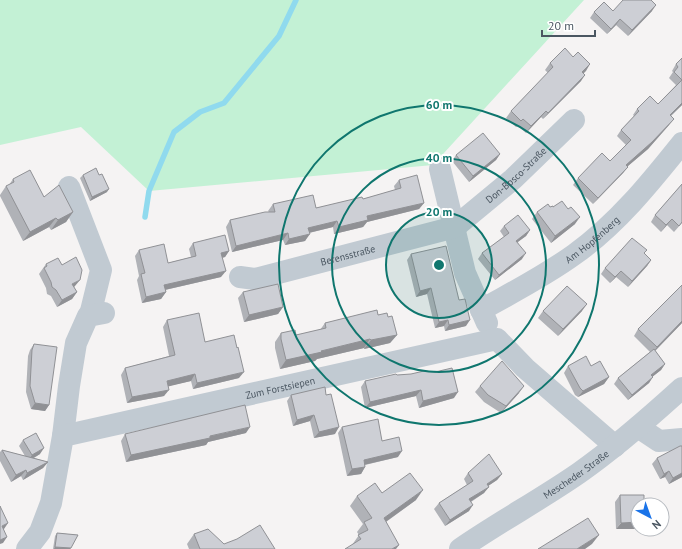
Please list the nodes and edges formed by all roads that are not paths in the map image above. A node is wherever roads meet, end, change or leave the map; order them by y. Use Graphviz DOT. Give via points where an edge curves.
graph roads {
  1 [pos="574,120"];
  2 [pos="682,143"];
  3 [pos="440,169"];
  4 [pos="69,187"];
  5 [pos="455,227"];
  6 [pos="240,277"];
  7 [pos="481,310"];
  8 [pos="497,339"];
  9 [pos="682,388"];
  10 [pos="638,427"];
  11 [pos="62,436"];
  12 [pos="682,439"];
  13 [pos="614,446"];
  14 [pos="27,549"];
  15 [pos="460,549"];
  1 -- 5 [label="street, Don-Bosco-Straße" via="513,179"];
  2 -- 7 [label="street, Am Hopfenberg" via="629,206 594,239 555,269"];
  3 -- 5 [label="street"];
  4 -- 11 [label="street" via="102,270 97,314 88,316 76,343"];
  5 -- 6 [label="street, Berensstraße" via="255,280"];
  5 -- 7 [label="street" via="465,273"];
  7 -- 8 [label="street"];
  8 -- 11 [label="street, Zum Forstsiepen"];
  8 -- 13 [label="street" via="525,368"];
  9 -- 10 [label="street, Mescheder Straße"];
  10 -- 12 [label="street" via="658,440"];
  10 -- 13 [label="street, Mescheder Straße"];
  11 -- 14 [label="street" via="51,503 40,532"];
  13 -- 15 [label="street, Mescheder Straße" via="542,498"];
}
